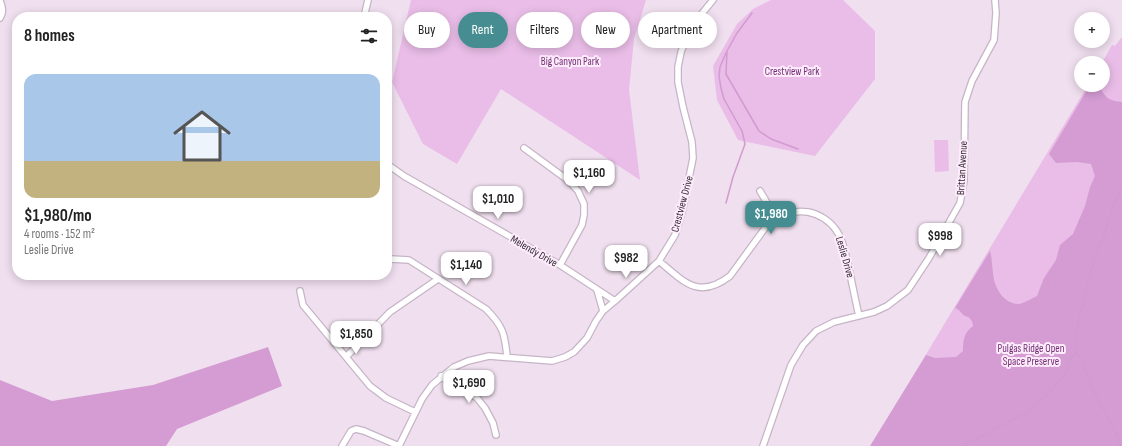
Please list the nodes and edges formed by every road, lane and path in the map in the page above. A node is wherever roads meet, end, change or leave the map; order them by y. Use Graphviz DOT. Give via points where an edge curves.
graph roads {
  1 [pos="368,0"];
  2 [pos="713,0"];
  3 [pos="995,0"];
  4 [pos="0,1"];
  5 [pos="365,12"];
  6 [pos="0,18"];
  7 [pos="524,148"];
  8 [pos="392,168"];
  9 [pos="760,191"];
  10 [pos="776,218"];
  11 [pos="392,259"];
  12 [pos="659,261"];
  13 [pos="560,265"];
  14 [pos="438,279"];
  15 [pos="597,290"];
  16 [pos="300,291"];
  17 [pos="615,301"];
  18 [pos="603,311"];
  19 [pos="859,316"];
  20 [pos="346,357"];
  21 [pos="507,357"];
  22 [pos="441,376"];
  23 [pos="415,412"];
  24 [pos="496,435"];
  25 [pos="342,446"];
  26 [pos="399,446"];
  27 [pos="763,446"];
  1 -- 5 [label="street"];
  2 -- 12 [label="street, Crestview Drive" via="691,27 681,52 678,82 692,142 693,158 675,235"];
  3 -- 19 [label="street, Brittan Avenue" via="994,40 972,81 965,102 964,181 960,203 908,290 887,306"];
  4 -- 6 [label="street" via="3,12"];
  7 -- 13 [label="street" via="569,181 578,190 584,204 582,225"];
  8 -- 13 [label="street, Melendy Drive"];
  9 -- 10 [label="street"];
  10 -- 12 [label="street, Leslie Drive" via="768,224 730,276 713,286 694,287"];
  10 -- 19 [label="street, Leslie Drive" via="800,211 813,213 828,221 837,230 843,245"];
  11 -- 14 [label="street" via="409,260"];
  12 -- 17 [label="street, Crestview Drive"];
  13 -- 15 [label="street, Melendy Drive"];
  14 -- 20 [label="street" via="390,312"];
  14 -- 21 [label="street" via="486,309 496,319 505,339"];
  15 -- 17 [label="street, Melendy Drive"];
  15 -- 18 [label="street"];
  16 -- 20 [label="street" via="304,305"];
  17 -- 18 [label="street, Crestview Drive"];
  18 -- 21 [label="street, Crestview Drive" via="584,342 565,357 552,361"];
  19 -- 27 [label="street, Brittan Avenue" via="834,322 816,331 803,345 791,365"];
  20 -- 23 [label="street" via="370,386 386,398"];
  21 -- 22 [label="street, Crestview Drive" via="489,356 468,361"];
  22 -- 23 [label="street, Crestview Drive" via="432,384"];
  22 -- 24 [label="street" via="477,398 493,423"];
  23 -- 26 [label="street, Crestview Drive"];
  25 -- 26 [label="street" via="350,430 356,429"];
}
